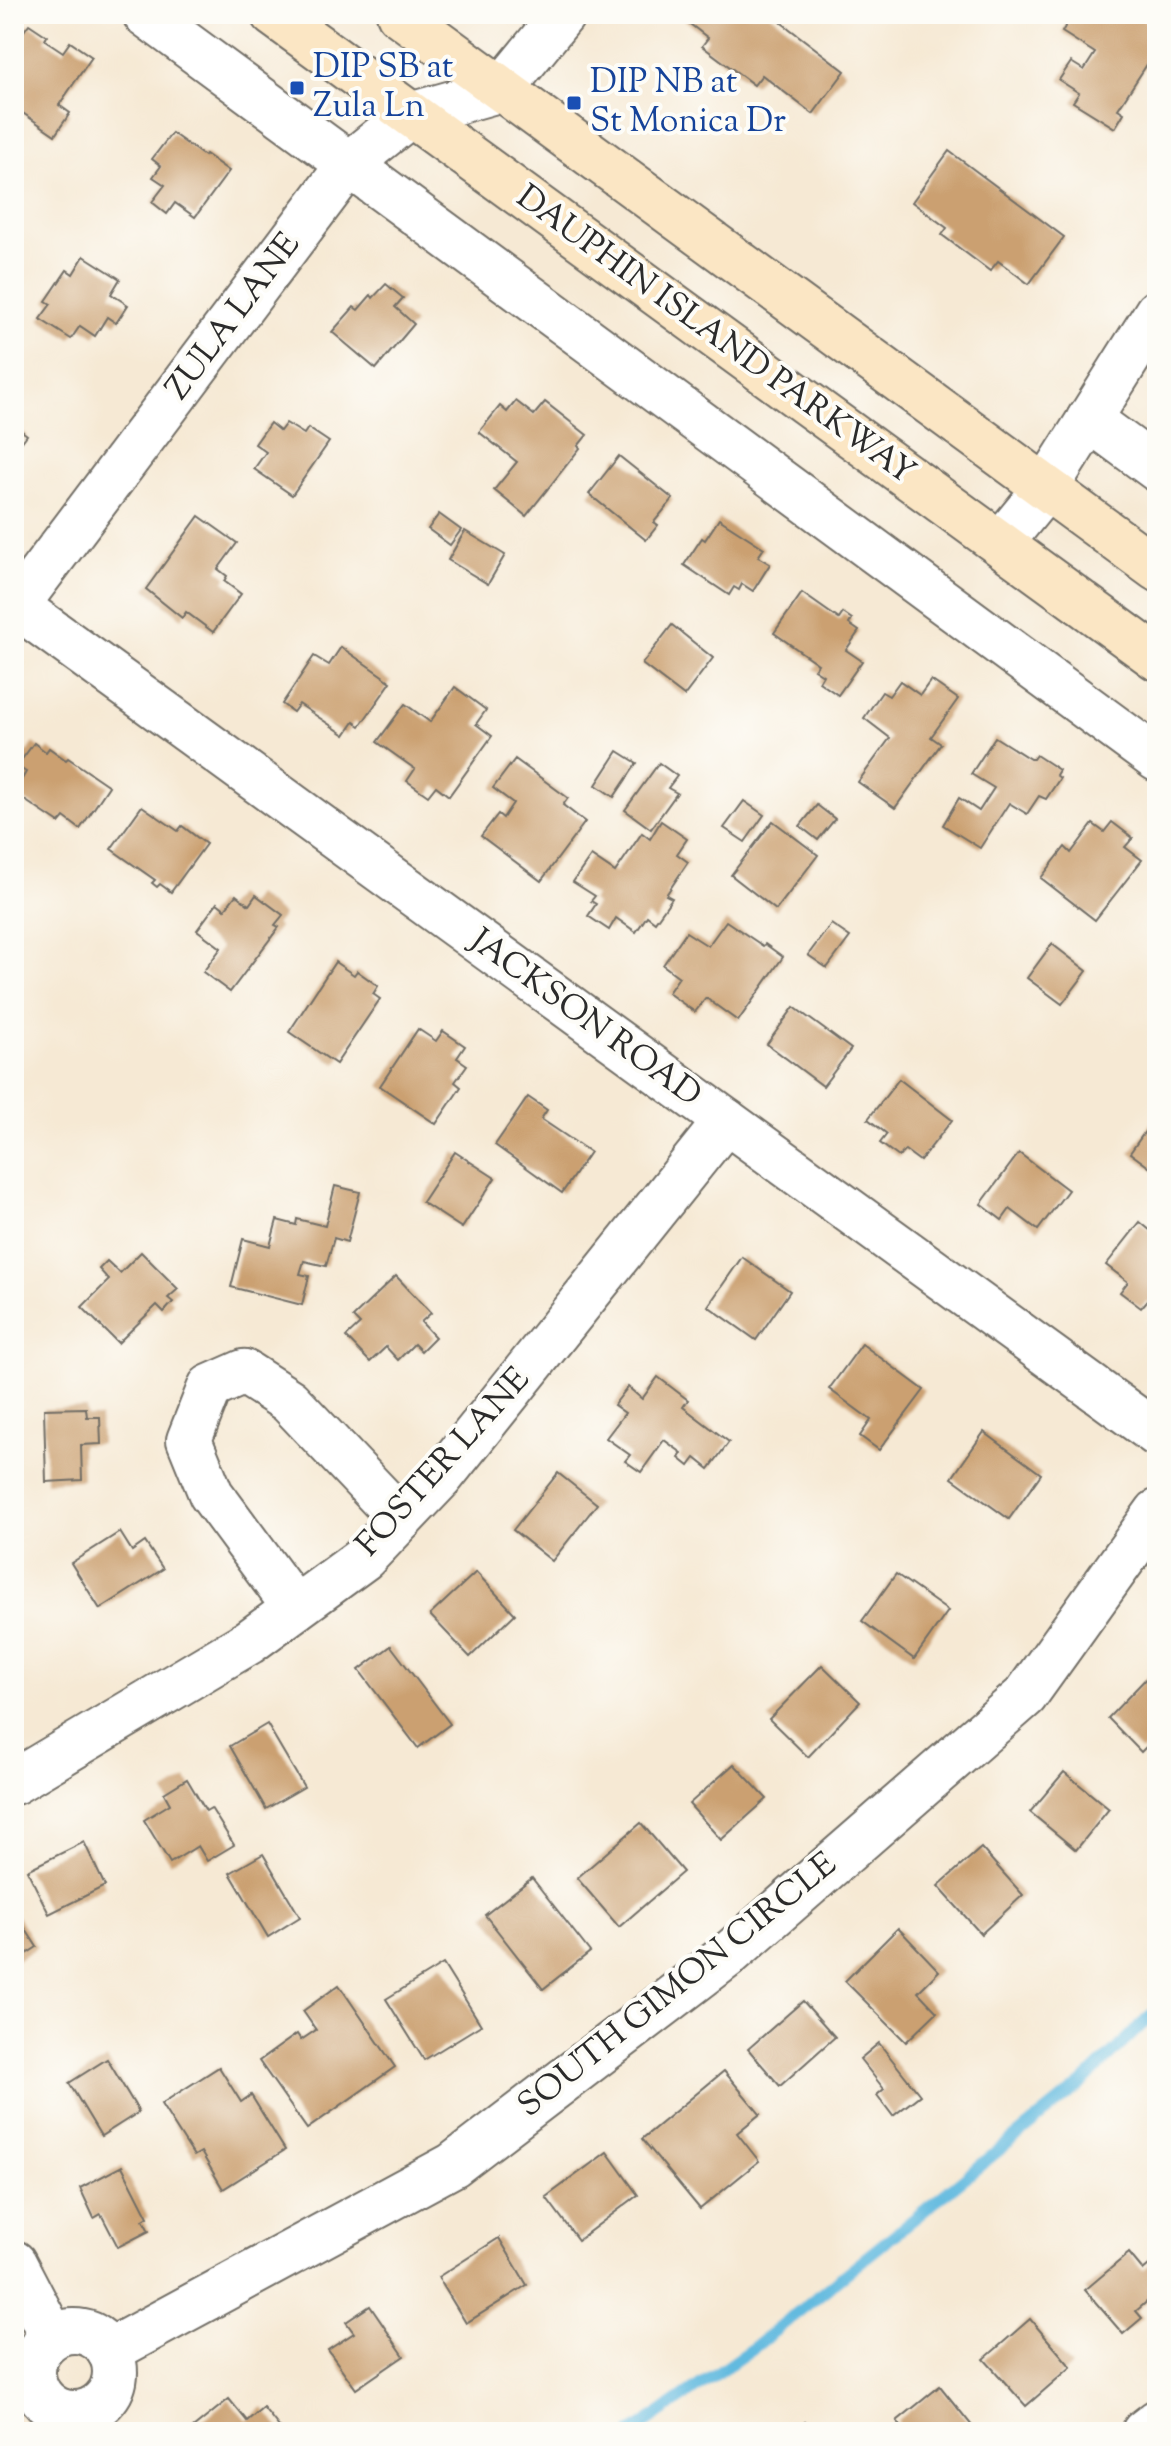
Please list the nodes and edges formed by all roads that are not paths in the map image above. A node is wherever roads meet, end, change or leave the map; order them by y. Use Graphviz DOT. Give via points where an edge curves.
graph roads {
  1 [pos="145,14"];
  2 [pos="273,14"];
  3 [pos="399,14"];
  4 [pos="563,14"];
  5 [pos="502,89"];
  6 [pos="410,115"];
  7 [pos="350,163"];
  8 [pos="1157,312"];
  9 [pos="1089,419"];
  10 [pos="1157,469"];
  11 [pos="1046,488"];
  12 [pos="1001,543"];
  13 [pos="1157,569"];
  14 [pos="15,606"];
  15 [pos="1157,658"];
  16 [pos="1157,759"];
  17 [pos="726,1121"];
  18 [pos="1157,1434"];
  19 [pos="1157,1512"];
  20 [pos="401,1519"];
  21 [pos="295,1608"];
  22 [pos="14,1782"];
  23 [pos="14,2263"];
  24 [pos="52,2336"];
  25 [pos="109,2351"];
  26 [pos="26,2400"];
  27 [pos="100,2420"];
  28 [pos="1157,2422"];
  29 [pos="1144,2432"];
  1 -- 7 [label="street"];
  2 -- 6 [label="main road, DAUPHIN ISLAND PARKWAY"];
  3 -- 5 [label="main road"];
  4 -- 5 [label="street"];
  5 -- 6 [label="street, ZULA LANE"];
  5 -- 11 [label="main road"];
  6 -- 7 [label="street, ZULA LANE"];
  6 -- 12 [label="main road, DAUPHIN ISLAND PARKWAY"];
  7 -- 14 [label="street, ZULA LANE"];
  7 -- 16 [label="street"];
  8 -- 9 [label="street"];
  9 -- 10 [label="street"];
  9 -- 11 [label="street"];
  11 -- 12 [label="street"];
  11 -- 13 [label="main road"];
  12 -- 15 [label="main road, DAUPHIN ISLAND PARKWAY"];
  14 -- 17 [label="street, JACKSON ROAD"];
  17 -- 18 [label="street, JACKSON ROAD"];
  17 -- 20 [label="street, FOSTER LANE" via="441,1477"];
  19 -- 25 [label="street, SOUTH GIMON CIRCLE" via="1025,1696 728,1955 453,2165"];
  20 -- 21 [label="street, FOSTER LANE" via="364,1558"];
  20 -- 21 [label="street" via="289,1401 244,1372 210,1387 189,1440 211,1494"];
  21 -- 22 [label="street, FOSTER LANE" via="249,1642"];
  23 -- 24 [label="street"];
  24 -- 25 [label="street" via="86,2332"];
  24 -- 26 [label="street" via="36,2353"];
  25 -- 27 [label="street" via="115,2371"];
  26 -- 27 [label="street"];
  28 -- 29 [label="street"];
}
